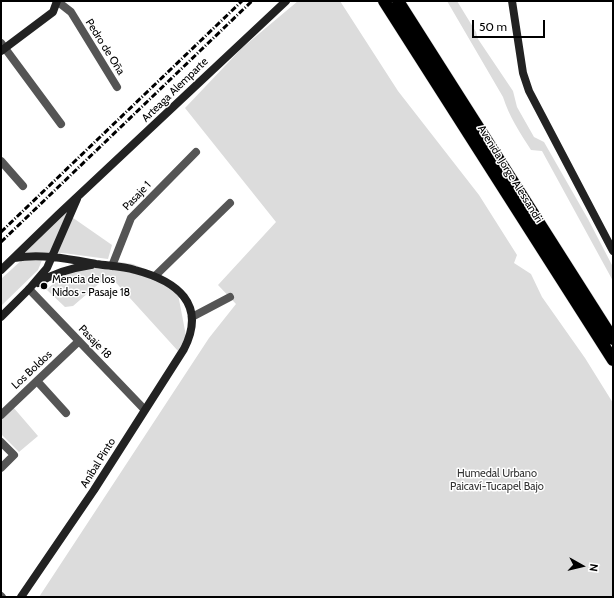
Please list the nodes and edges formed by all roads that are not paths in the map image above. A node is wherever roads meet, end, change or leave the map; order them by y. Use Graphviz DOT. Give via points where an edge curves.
graph roads {
  1 [pos="57,1"];
  2 [pos="286,1"];
  3 [pos="384,1"];
  4 [pos="398,1"];
  5 [pos="512,1"];
  6 [pos="2,47"];
  7 [pos="117,87"];
  8 [pos="61,124"];
  9 [pos="196,152"];
  10 [pos="1,161"];
  11 [pos="23,186"];
  12 [pos="79,195"];
  13 [pos="230,202"];
  14 [pos="613,251"];
  15 [pos="53,257"];
  16 [pos="14,258"];
  17 [pos="97,264"];
  18 [pos="112,266"];
  19 [pos="1,270"];
  20 [pos="155,276"];
  21 [pos="29,289"];
  22 [pos="230,297"];
  23 [pos="1,317"];
  24 [pos="192,317"];
  25 [pos="613,338"];
  26 [pos="79,341"];
  27 [pos="613,360"];
  28 [pos="37,381"];
  29 [pos="144,410"];
  30 [pos="66,413"];
  31 [pos="1,415"];
  32 [pos="2,444"];
  33 [pos="1,468"];
  34 [pos="21,597"];
  1 -- 6 [label="street" via="53,12"];
  1 -- 7 [label="street, Pedro de Oña" via="71,12"];
  2 -- 12 [label="street, Arteaga Alemparte"];
  3 -- 27 [label="highway, Avenida Jorge Alessandri"];
  4 -- 25 [label="highway, Avenida Jorge Alessandri"];
  5 -- 14 [label="street" via="523,73 529,91"];
  6 -- 8 [label="street"];
  9 -- 18 [label="street, Pasaje 1" via="131,218"];
  10 -- 11 [label="street"];
  12 -- 15 [label="street"];
  12 -- 16 [label="street, Arteaga Alemparte"];
  13 -- 20 [label="street"];
  15 -- 16 [label="street"];
  15 -- 17 [label="street"];
  15 -- 21 [label="street"];
  16 -- 19 [label="street, Arteaga Alemparte"];
  17 -- 18 [label="street"];
  17 -- 21 [label="street" via="58,273"];
  18 -- 20 [label="street" via="134,269"];
  20 -- 24 [label="street" via="169,282 184,296"];
  21 -- 23 [label="street"];
  21 -- 26 [label="street, Pasaje 18"];
  22 -- 24 [label="street"];
  24 -- 29 [label="street, Aníbal Pinto" via="192,328 184,350"];
  26 -- 28 [label="street, Los Boldos"];
  26 -- 29 [label="street, Pasaje 18"];
  28 -- 30 [label="street"];
  28 -- 31 [label="street, Los Boldos"];
  29 -- 34 [label="street, Aníbal Pinto" via="94,490"];
  32 -- 33 [label="street" via="14,455"];
}
